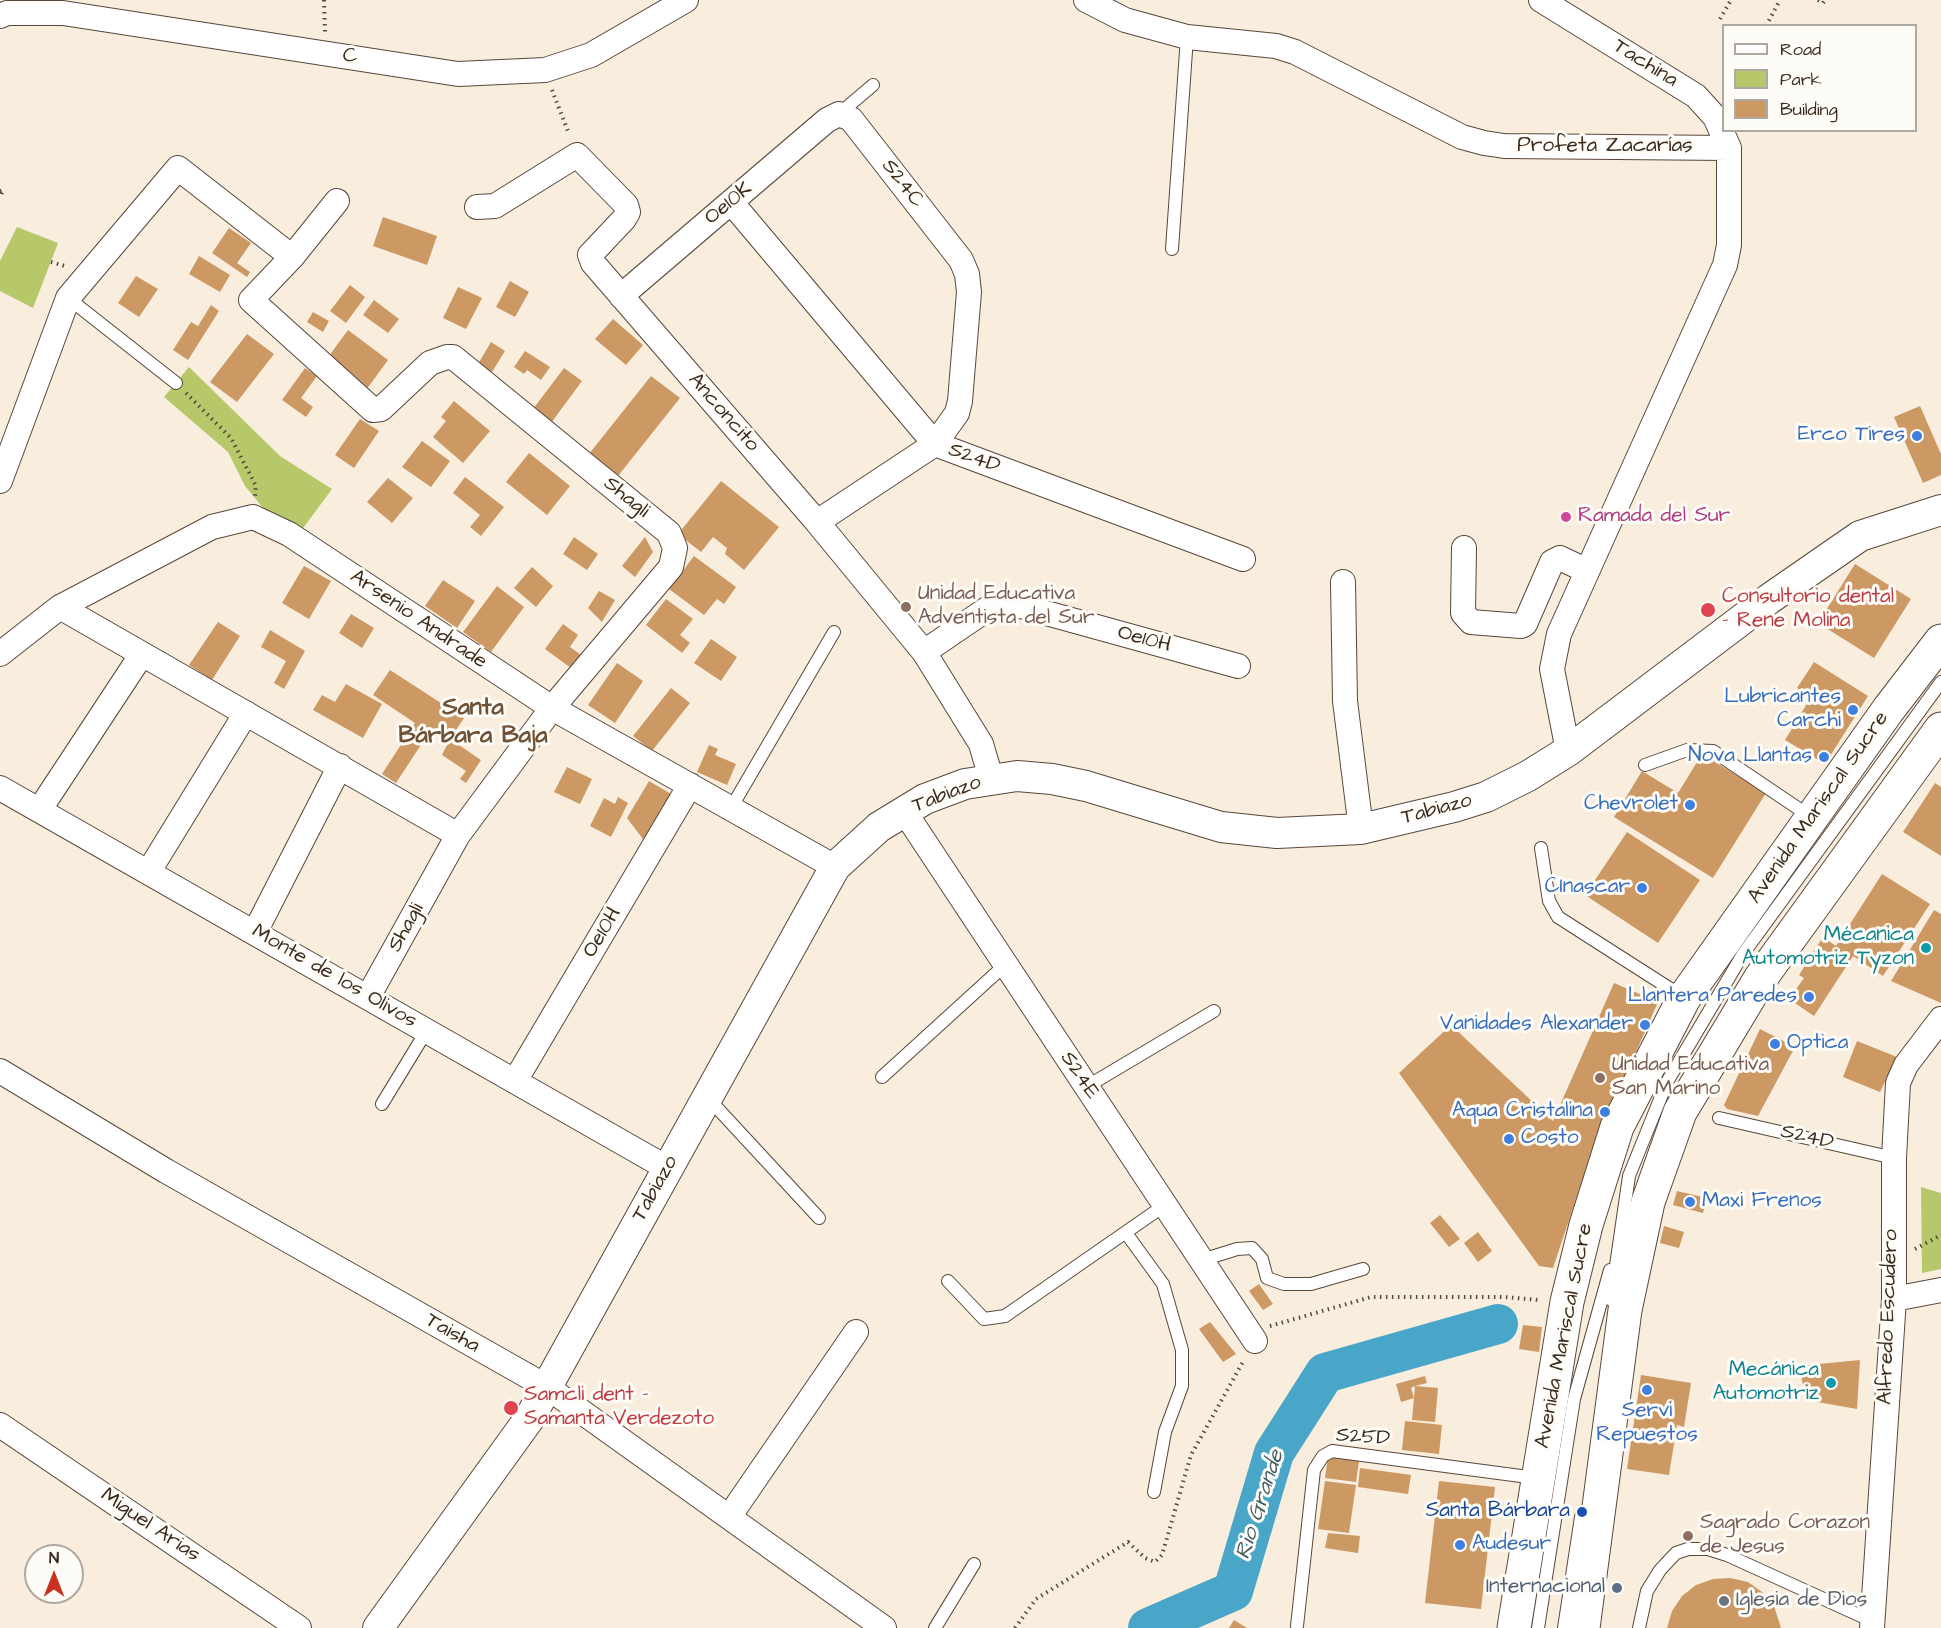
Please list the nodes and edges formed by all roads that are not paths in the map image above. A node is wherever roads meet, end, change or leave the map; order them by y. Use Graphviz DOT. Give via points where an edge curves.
graph roads {
  1 [pos="686,0"];
  2 [pos="1086,0"];
  3 [pos="1542,0"];
  4 [pos="0,16"];
  5 [pos="1187,37"];
  6 [pos="873,85"];
  7 [pos="839,114"];
  8 [pos="1729,148"];
  9 [pos="337,201"];
  10 [pos="730,202"];
  11 [pos="477,207"];
  12 [pos="1172,249"];
  13 [pos="292,257"];
  14 [pos="621,296"];
  15 [pos="68,298"];
  16 [pos="176,383"];
  17 [pos="935,444"];
  18 [pos="0,481"];
  19 [pos="1941,510"];
  20 [pos="817,522"];
  21 [pos="1464,548"];
  22 [pos="1243,559"];
  23 [pos="1587,571"];
  24 [pos="1343,582"];
  25 [pos="60,607"];
  26 [pos="834,632"];
  27 [pos="1941,641"];
  28 [pos="924,652"];
  29 [pos="0,654"];
  30 [pos="142,654"];
  31 [pos="1238,666"];
  32 [pos="1941,682"];
  33 [pos="552,708"];
  34 [pos="246,713"];
  35 [pos="1941,729"];
  36 [pos="1568,751"];
  37 [pos="1645,765"];
  38 [pos="340,766"];
  39 [pos="991,778"];
  40 [pos="690,785"];
  41 [pos="0,788"];
  42 [pos="731,808"];
  43 [pos="40,809"];
  44 [pos="904,811"];
  45 [pos="1812,817"];
  46 [pos="1361,829"];
  47 [pos="458,835"];
  48 [pos="1540,848"];
  49 [pos="835,867"];
  50 [pos="149,871"];
  51 [pos="255,932"];
  52 [pos="1005,964"];
  53 [pos="368,997"];
  54 [pos="1684,998"];
  55 [pos="1214,1011"];
  56 [pos="1941,1019"];
  57 [pos="427,1030"];
  58 [pos="0,1071"];
  59 [pos="882,1077"];
  60 [pos="515,1081"];
  61 [pos="1086,1087"];
  62 [pos="706,1096"];
  63 [pos="382,1104"];
  64 [pos="1719,1118"];
  65 [pos="1894,1158"];
  66 [pos="667,1168"];
  67 [pos="1165,1205"];
  68 [pos="819,1218"];
  69 [pos="1126,1233"];
  70 [pos="1620,1235"];
  71 [pos="1202,1260"];
  72 [pos="1363,1269"];
  73 [pos="948,1281"];
  74 [pos="1941,1290"];
  75 [pos="1894,1299"];
  76 [pos="1607,1330"];
  77 [pos="856,1332"];
  78 [pos="1255,1341"];
  79 [pos="547,1387"];
  80 [pos="0,1425"];
  81 [pos="1537,1478"];
  82 [pos="1154,1491"];
  83 [pos="1584,1501"];
  84 [pos="729,1517"];
  85 [pos="974,1564"];
  86 [pos="1872,1624"];
  87 [pos="1297,1626"];
  88 [pos="299,1628"];
  89 [pos="378,1628"];
  90 [pos="884,1628"];
  91 [pos="935,1628"];
  92 [pos="1514,1628"];
  93 [pos="1538,1628"];
  94 [pos="1563,1628"];
  95 [pos="1583,1628"];
  96 [pos="1639,1628"];
  1 -- 4 [label="street, C" via="591,55 544,70 459,74 63,13"];
  2 -- 5 [label="street, Profeta Zacarías" via="1125,20"];
  3 -- 8 [label="street, Tachina" via="1696,96 1715,117"];
  5 -- 8 [label="street, Profeta Zacarías" via="1276,46 1295,52 1462,137 1484,143"];
  5 -- 12 [label="lane"];
  6 -- 7 [label="lane"];
  7 -- 10 [label="street, Oe10K"];
  7 -- 17 [label="street, S24C" via="851,119 961,260 967,274 960,401 957,413"];
  8 -- 23 [label="street" via="1729,245 1725,265"];
  9 -- 13 [label="street, Shagli"];
  10 -- 14 [label="street, Oe10K"];
  10 -- 17 [label="street, S24D"];
  11 -- 14 [label="street, Anconcito" via="495,206 577,155 628,212 590,255"];
  13 -- 15 [label="street" via="178,168"];
  13 -- 33 [label="street, Shagli" via="251,300 368,408 381,409 430,363 453,357 669,533 675,548 671,567"];
  14 -- 20 [label="street, Anconcito"];
  15 -- 16 [label="lane"];
  15 -- 18 [label="street"];
  17 -- 20 [label="street"];
  17 -- 22 [label="street, S24D"];
  19 -- 36 [label="street, Tabiazo" via="1860,536 1769,599"];
  20 -- 28 [label="street, Anconcito"];
  21 -- 23 [label="street" via="1463,613 1472,622 1521,626 1552,562 1560,558"];
  23 -- 36 [label="street" via="1559,634 1552,669"];
  24 -- 46 [label="street" via="1345,701"];
  25 -- 29 [label="street"];
  25 -- 30 [label="street"];
  25 -- 33 [label="street, Arsenio Andrade" via="212,527 253,517 289,534"];
  26 -- 42 [label="lane"];
  27 -- 45 [label="main road, Avenida Mariscal Sucre"];
  28 -- 31 [label="street, Oe10H" via="996,603 1010,603"];
  28 -- 39 [label="street, Anconcito" via="981,744"];
  30 -- 34 [label="street"];
  30 -- 43 [label="street"];
  32 -- 70 [label="lane" via="1743,954 1667,1082 1629,1176"];
  33 -- 40 [label="street, Arsenio Andrade"];
  33 -- 47 [label="street, Shagli"];
  34 -- 38 [label="street"];
  34 -- 50 [label="street"];
  35 -- 95 [label="main road" via="1760,979 1680,1112 1648,1202 1625,1310"];
  36 -- 46 [label="street, Tabiazo" via="1486,797"];
  37 -- 45 [label="lane" via="1688,750 1713,751"];
  38 -- 47 [label="street"];
  38 -- 51 [label="street"];
  39 -- 44 [label="street, Tabiazo" via="949,790"];
  39 -- 46 [label="street, Tabiazo" via="1053,779 1221,827 1277,832"];
  40 -- 42 [label="street, Arsenio Andrade"];
  40 -- 60 [label="street, Oe10H"];
  41 -- 43 [label="street, Monte de los Olivos"];
  42 -- 49 [label="street, Arsenio Andrade"];
  43 -- 50 [label="street, Monte de los Olivos"];
  44 -- 49 [label="street, Tabiazo" via="861,841"];
  44 -- 52 [label="street, S24E"];
  45 -- 54 [label="main road, Avenida Mariscal Sucre"];
  47 -- 53 [label="street, Shagli"];
  48 -- 54 [label="lane" via="1549,901 1558,917"];
  49 -- 62 [label="street, Tabiazo"];
  50 -- 51 [label="street, Monte de los Olivos"];
  51 -- 53 [label="street, Monte de los Olivos"];
  52 -- 59 [label="lane"];
  52 -- 61 [label="street, S24E"];
  53 -- 57 [label="street, Monte de los Olivos"];
  54 -- 81 [label="main road, Avenida Mariscal Sucre" via="1617,1127 1586,1225 1567,1302"];
  55 -- 61 [label="lane"];
  56 -- 65 [label="street, Alfredo Escudero" via="1906,1065 1898,1083"];
  57 -- 60 [label="street, Monte de los Olivos"];
  57 -- 63 [label="lane"];
  58 -- 79 [label="street, Taisha" via="166,1171"];
  60 -- 66 [label="street, Monte de los Olivos"];
  61 -- 67 [label="street, S24E"];
  62 -- 66 [label="street, Tabiazo"];
  62 -- 68 [label="lane"];
  64 -- 65 [label="lane, S24D"];
  65 -- 75 [label="street, Alfredo Escudero"];
  66 -- 79 [label="street, Tabiazo"];
  67 -- 69 [label="lane"];
  67 -- 71 [label="street, S24E"];
  69 -- 73 [label="lane" via="1005,1316 984,1319"];
  69 -- 82 [label="lane" via="1163,1284 1182,1350 1182,1386 1165,1432"];
  70 -- 76 [label="lane"];
  70 -- 93 [label="lane" via="1575,1399"];
  71 -- 72 [label="lane" via="1252,1248 1262,1259 1267,1278 1284,1284 1311,1284"];
  71 -- 78 [label="street, S24E"];
  74 -- 75 [label="street"];
  75 -- 86 [label="street, Alfredo Escudero"];
  77 -- 84 [label="street"];
  79 -- 84 [label="street, Taisha"];
  79 -- 89 [label="street, Tabiazo" via="478,1492"];
  80 -- 88 [label="street, Miguel Arias"];
  81 -- 87 [label="lane, S25D" via="1332,1451 1323,1456 1314,1470"];
  81 -- 92 [label="main road, Avenida Mariscal Sucre"];
  83 -- 94 [label="lane"];
  84 -- 90 [label="street, Taisha"];
  85 -- 91 [label="lane"];
  86 -- 96 [label="lane" via="1727,1555 1688,1550 1676,1553 1651,1584"];
}
